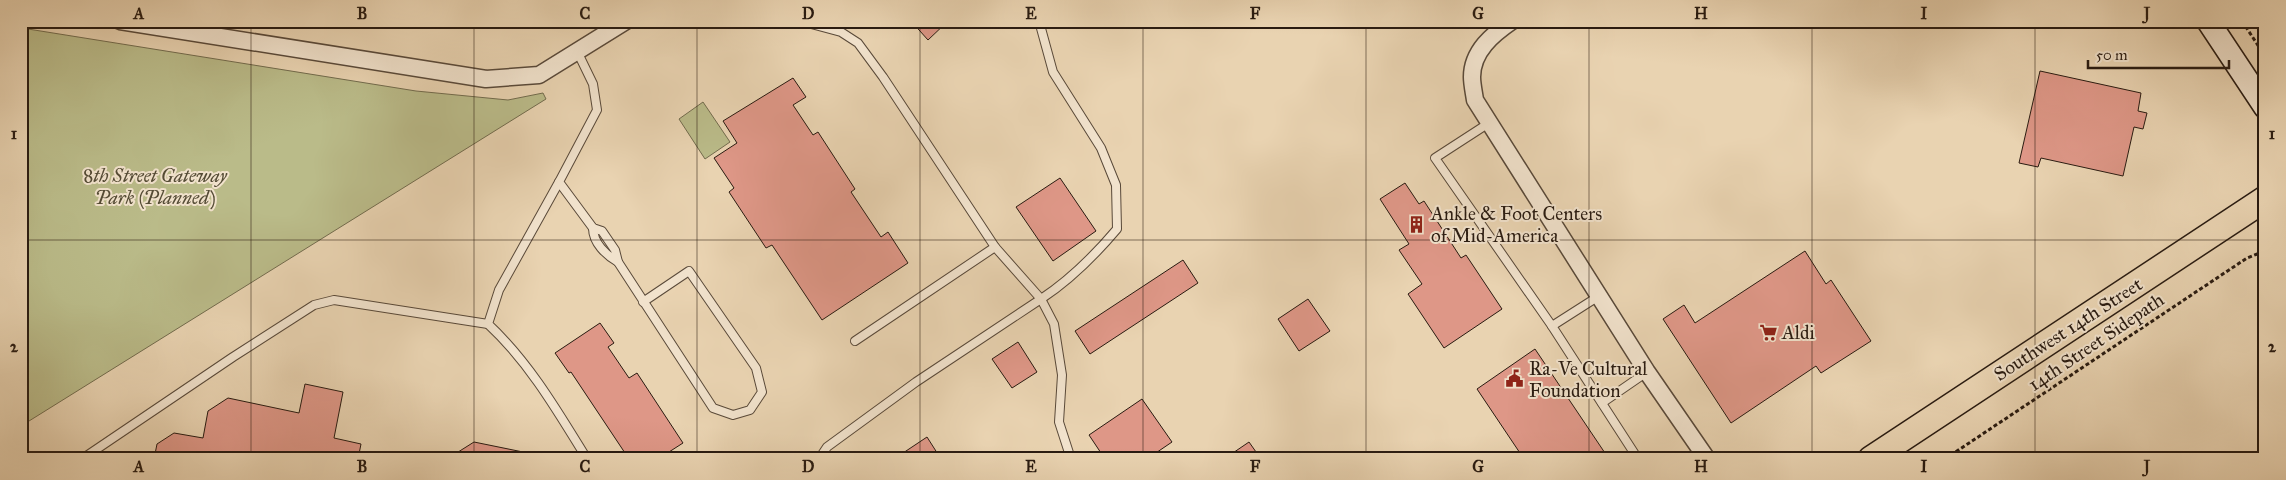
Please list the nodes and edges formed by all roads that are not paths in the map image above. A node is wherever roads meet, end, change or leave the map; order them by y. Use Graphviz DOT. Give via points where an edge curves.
graph roads {
  1 [pos="120,21"];
  2 [pos="626,21"];
  3 [pos="800,21"];
  4 [pos="1039,21"];
  5 [pos="1512,21"];
  6 [pos="2208,21"];
  7 [pos="577,52"];
  8 [pos="2265,107"];
  9 [pos="1489,123"];
  10 [pos="559,182"];
  11 [pos="2265,200"];
  12 [pos="995,247"];
  13 [pos="1599,296"];
  14 [pos="1041,300"];
  15 [pos="643,302"];
  16 [pos="488,324"];
  17 [pos="1552,326"];
  18 [pos="855,340"];
  19 [pos="1647,372"];
  20 [pos="1602,403"];
  21 [pos="82,459"];
  22 [pos="587,459"];
  23 [pos="819,459"];
  24 [pos="1072,459"];
  25 [pos="1638,459"];
  26 [pos="1707,459"];
  27 [pos="1871,459"];
  1 -- 7 [label="street" via="486,79 539,75"];
  2 -- 7 [label="street"];
  3 -- 12 [label="lane" via="841,32 858,43"];
  4 -- 14 [label="lane" via="1053,72 1102,148 1116,185 1117,229 1094,256"];
  5 -- 9 [label="street" via="1492,35 1479,52 1472,76 1475,100"];
  6 -- 8 [label="main road"];
  7 -- 10 [label="lane" via="593,84 597,110"];
  9 -- 13 [label="street"];
  9 -- 17 [label="lane" via="1436,158"];
  10 -- 15 [label="lane" via="593,228 593,236 607,256 618,262"];
  10 -- 16 [label="lane" via="499,290"];
  11 -- 27 [label="main road, Southwest 14th Street"];
  12 -- 14 [label="lane"];
  12 -- 18 [label="lane"];
  13 -- 17 [label="lane"];
  13 -- 19 [label="street"];
  14 -- 23 [label="lane" via="916,382 827,447"];
  14 -- 24 [label="lane" via="1054,324 1062,375 1059,422"];
  15 -- 15 [label="lane" via="713,408 733,415 750,410 762,392 756,368 689,270"];
  16 -- 21 [label="lane" via="334,300 314,305"];
  16 -- 22 [label="lane" via="507,342 540,386"];
  17 -- 20 [label="lane"];
  19 -- 20 [label="lane"];
  19 -- 26 [label="street"];
  20 -- 25 [label="lane"];
}
